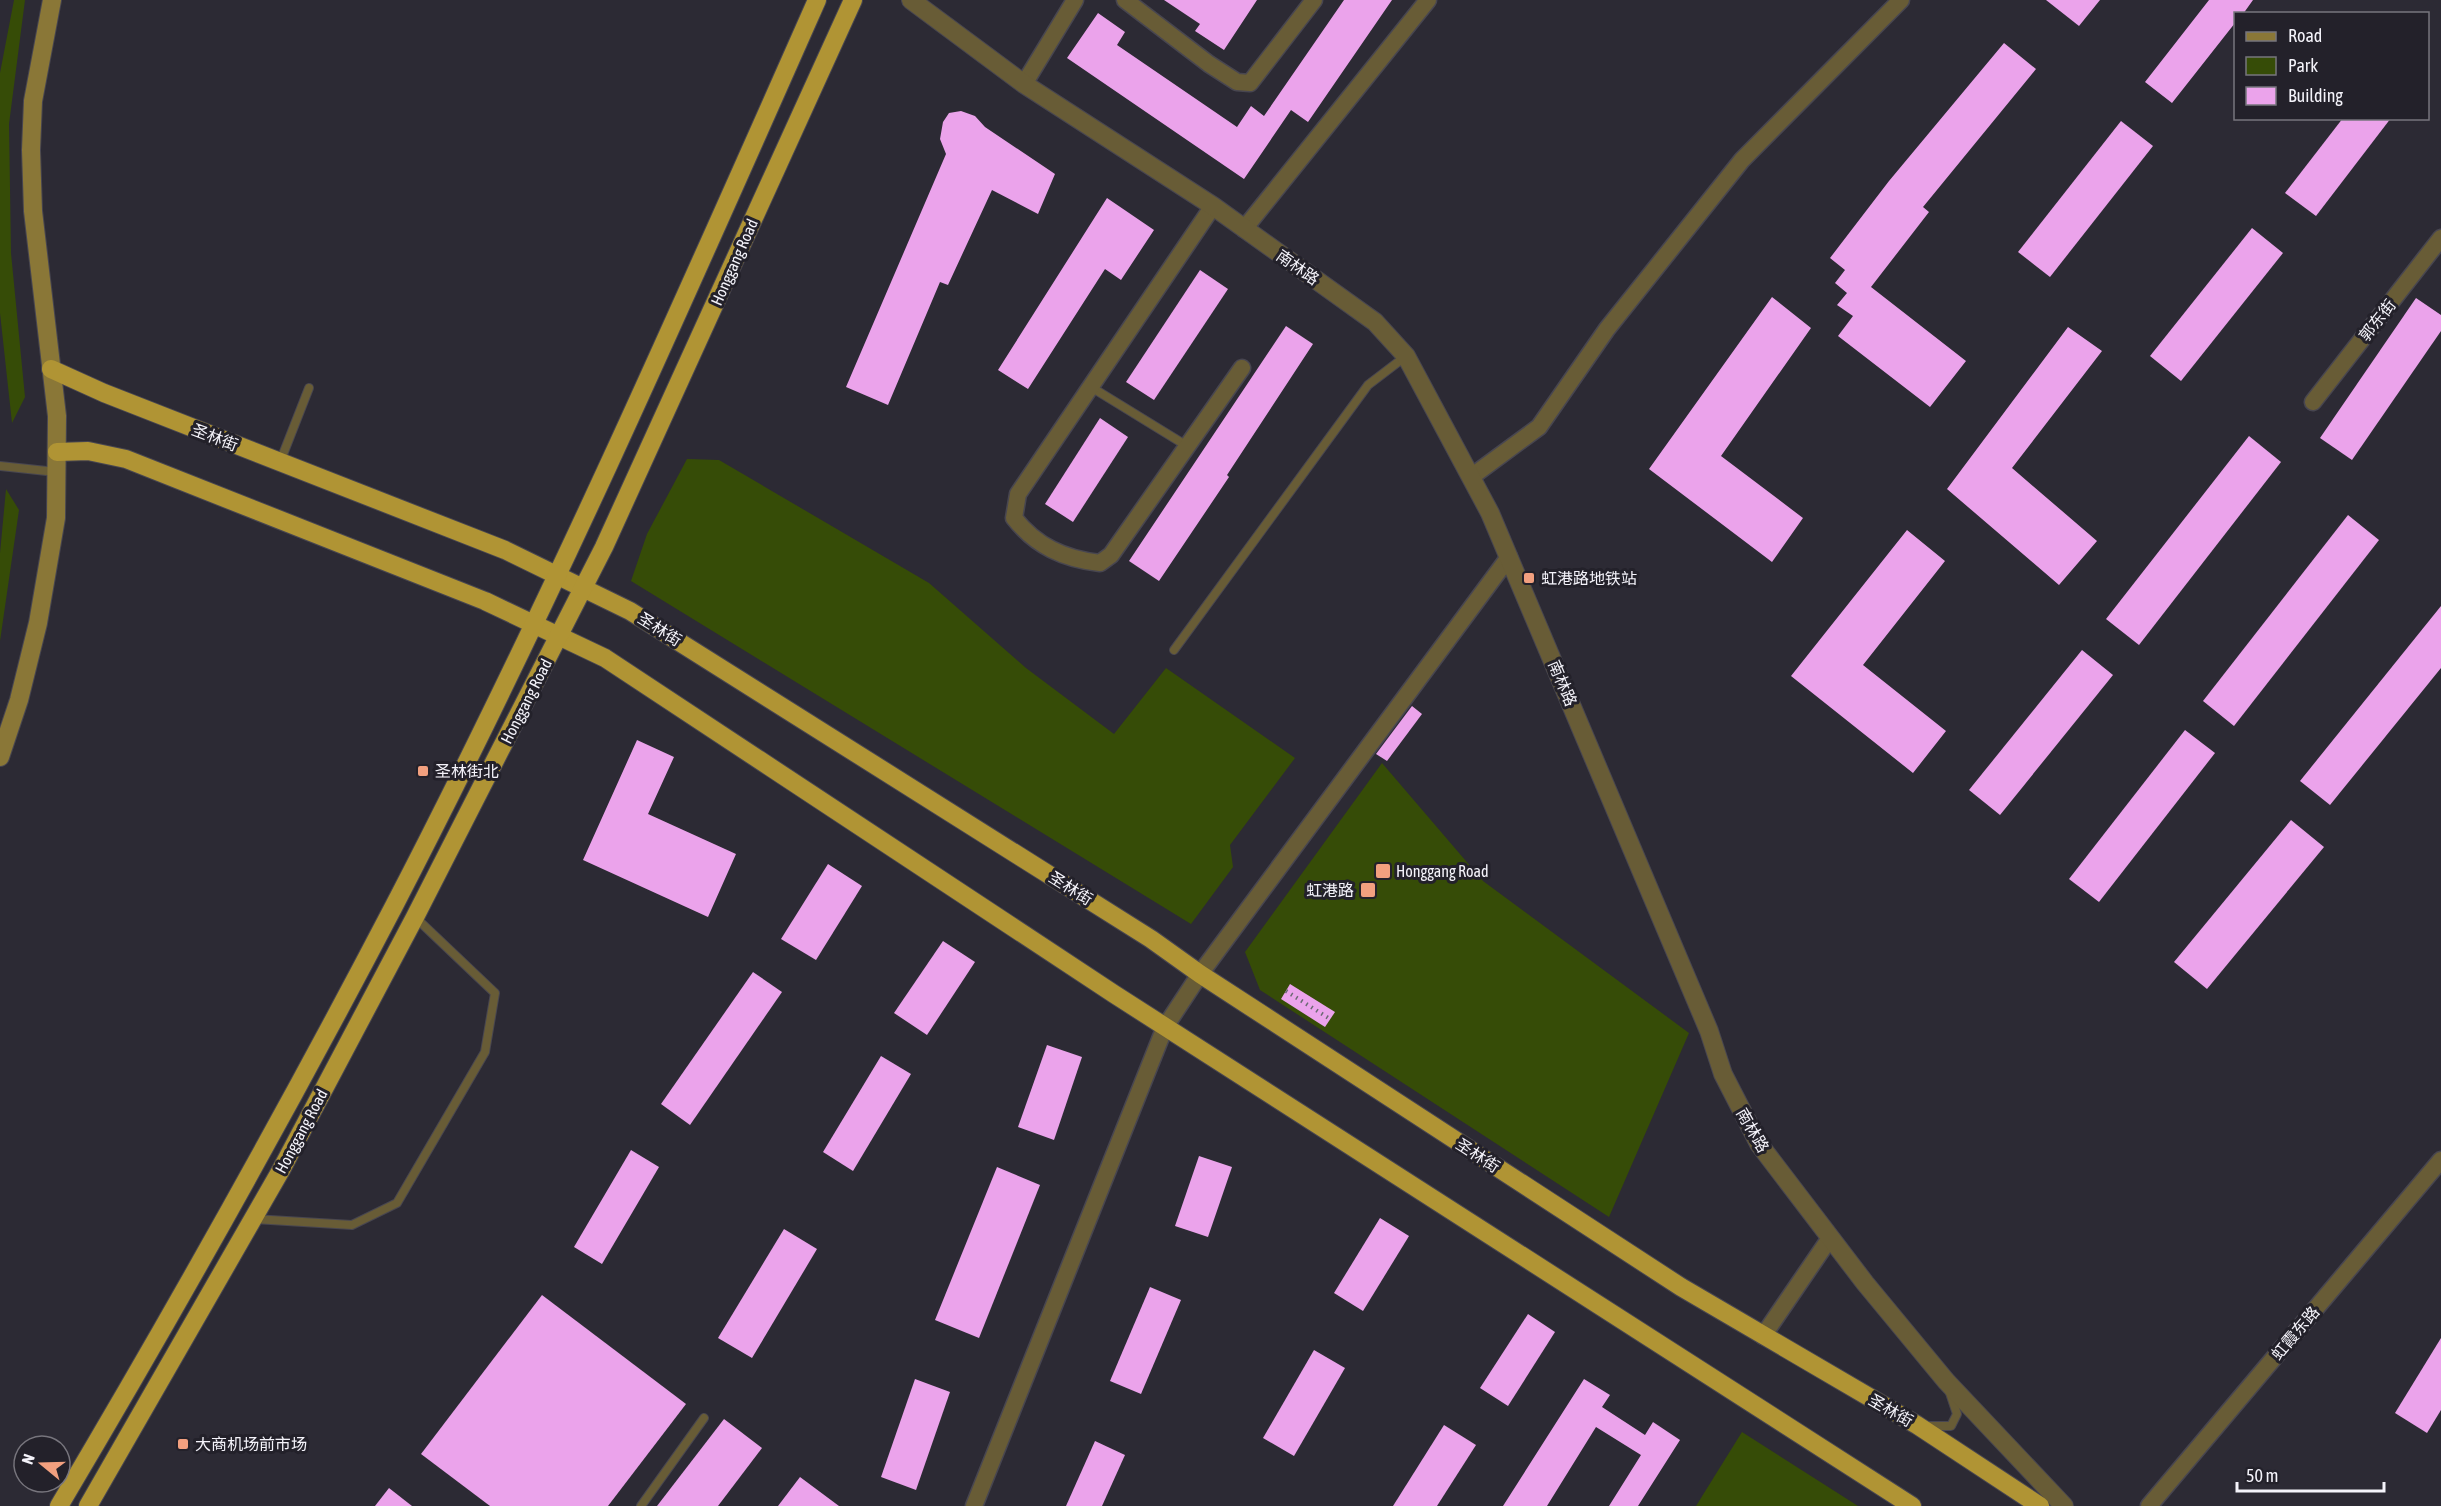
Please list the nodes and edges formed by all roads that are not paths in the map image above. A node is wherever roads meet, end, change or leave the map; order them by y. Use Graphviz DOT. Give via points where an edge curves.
graph roads {
  1 [pos="52,0"];
  2 [pos="817,0"];
  3 [pos="853,0"];
  4 [pos="911,0"];
  5 [pos="1075,0"];
  6 [pos="1125,0"];
  7 [pos="1314,0"];
  8 [pos="1428,0"];
  9 [pos="1901,0"];
  10 [pos="1024,84"];
  11 [pos="1213,206"];
  12 [pos="1244,228"];
  13 [pos="2441,238"];
  14 [pos="1407,356"];
  15 [pos="1242,368"];
  16 [pos="51,369"];
  17 [pos="1090,387"];
  18 [pos="309,388"];
  19 [pos="2313,402"];
  20 [pos="1187,447"];
  21 [pos="57,452"];
  22 [pos="280,462"];
  23 [pos="0,466"];
  24 [pos="56,472"];
  25 [pos="1471,477"];
  26 [pos="1509,557"];
  27 [pos="556,575"];
  28 [pos="583,588"];
  29 [pos="532,624"];
  30 [pos="559,636"];
  31 [pos="1174,650"];
  32 [pos="0,758"];
  33 [pos="415,917"];
  34 [pos="1200,974"];
  35 [pos="1165,1027"];
  36 [pos="2441,1161"];
  37 [pos="253,1218"];
  38 [pos="1830,1238"];
  39 [pos="1763,1336"];
  40 [pos="1946,1381"];
  41 [pos="704,1418"];
  42 [pos="1917,1425"];
  43 [pos="59,1506"];
  44 [pos="88,1506"];
  45 [pos="640,1506"];
  46 [pos="974,1506"];
  47 [pos="1912,1506"];
  48 [pos="2040,1506"];
  49 [pos="2064,1506"];
  50 [pos="2149,1506"];
  1 -- 16 [label="main road" via="33,101 31,150 33,211"];
  2 -- 27 [label="highway, Honggang Road"];
  3 -- 28 [label="highway, Honggang Road" via="614,528"];
  4 -- 10 [label="street, 南林路"];
  5 -- 10 [label="street"];
  6 -- 7 [label="street" via="1209,64 1237,82 1250,83"];
  8 -- 12 [label="street"];
  9 -- 25 [label="street" via="1742,160 1607,329 1539,428"];
  10 -- 11 [label="street, 南林路"];
  11 -- 12 [label="street, 南林路"];
  11 -- 17 [label="street"];
  12 -- 14 [label="street, 南林路" via="1376,322"];
  13 -- 19 [label="street, 郭东街"];
  14 -- 25 [label="street, 南林路"];
  14 -- 31 [label="lane" via="1368,385"];
  15 -- 20 [label="street"];
  16 -- 21 [label="main road"];
  16 -- 22 [label="highway, 圣林街"];
  17 -- 20 [label="lane"];
  17 -- 20 [label="street" via="1018,494 1014,518 1028,537 1050,550 1100,563 1112,555"];
  18 -- 22 [label="lane"];
  21 -- 24 [label="main road"];
  21 -- 29 [label="highway" via="88,451 126,459 485,601"];
  22 -- 27 [label="highway, 圣林街" via="505,550"];
  23 -- 24 [label="lane"];
  24 -- 32 [label="main road" via="56,518 38,623"];
  25 -- 26 [label="street, 南林路"];
  26 -- 34 [label="street"];
  26 -- 38 [label="street, 南林路" via="1709,1031 1723,1074 1759,1144"];
  27 -- 28 [label="highway, 圣林街"];
  27 -- 29 [label="highway, Honggang Road"];
  28 -- 30 [label="highway, Honggang Road"];
  28 -- 34 [label="highway, 圣林街" via="680,642 1141,932"];
  29 -- 30 [label="highway"];
  29 -- 43 [label="highway, Honggang Road" via="395,903 267,1144"];
  30 -- 33 [label="highway, Honggang Road"];
  30 -- 35 [label="highway" via="604,658"];
  33 -- 37 [label="highway, Honggang Road"];
  33 -- 37 [label="lane" via="495,993 485,1052 397,1203 352,1225"];
  34 -- 35 [label="street"];
  34 -- 39 [label="highway, 圣林街" via="1681,1287"];
  35 -- 46 [label="street"];
  35 -- 47 [label="highway"];
  36 -- 50 [label="street, 虹霞东路"];
  37 -- 44 [label="highway, Honggang Road"];
  38 -- 39 [label="street"];
  38 -- 40 [label="street, 南林路"];
  39 -- 42 [label="highway, 圣林街"];
  40 -- 42 [label="lane" via="1957,1413 1951,1426"];
  40 -- 49 [label="street, 南林路"];
  41 -- 45 [label="lane"];
  42 -- 48 [label="highway, 圣林街"];
}
